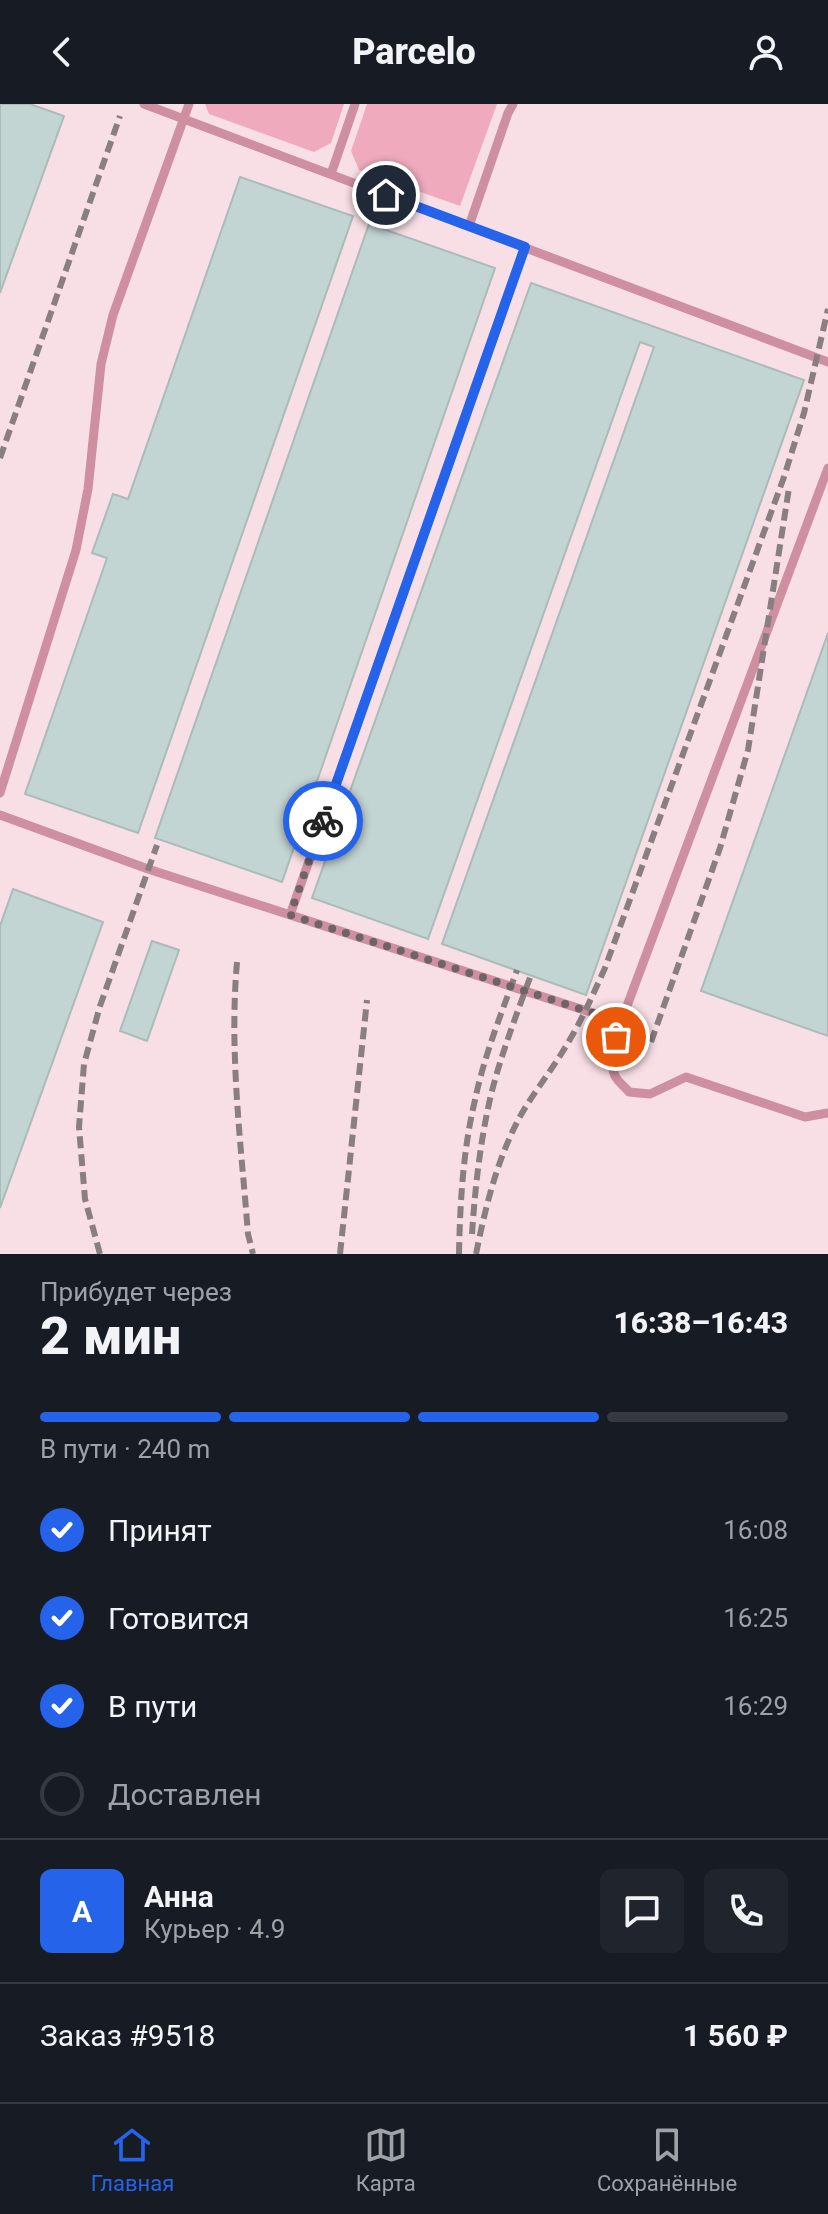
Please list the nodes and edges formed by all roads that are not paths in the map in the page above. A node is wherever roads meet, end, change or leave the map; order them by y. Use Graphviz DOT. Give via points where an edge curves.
graph roads {
  1 [pos="144,104"];
  2 [pos="189,104"];
  3 [pos="355,104"];
  4 [pos="513,104"];
  5 [pos="183,119"];
  6 [pos="331,174"];
  7 [pos="469,226"];
  8 [pos="525,247"];
  9 [pos="828,362"];
  10 [pos="828,468"];
  11 [pos="0,793"];
  12 [pos="0,815"];
  13 [pos="290,915"];
  14 [pos="621,1022"];
  15 [pos="828,1113"];
  1 -- 5 [label="lane"];
  2 -- 5 [label="lane"];
  3 -- 6 [label="lane"];
  4 -- 7 [label="lane"];
  5 -- 6 [label="lane"];
  5 -- 11 [label="lane" via="113,315 101,364 76,550"];
  6 -- 7 [label="lane"];
  7 -- 8 [label="lane"];
  8 -- 9 [label="lane"];
  8 -- 13 [label="lane"];
  10 -- 14 [label="lane"];
  12 -- 13 [label="lane"];
  13 -- 14 [label="lane"];
  14 -- 15 [label="lane" via="612,1060 616,1078 629,1092 650,1094 686,1077 805,1117"];
}
